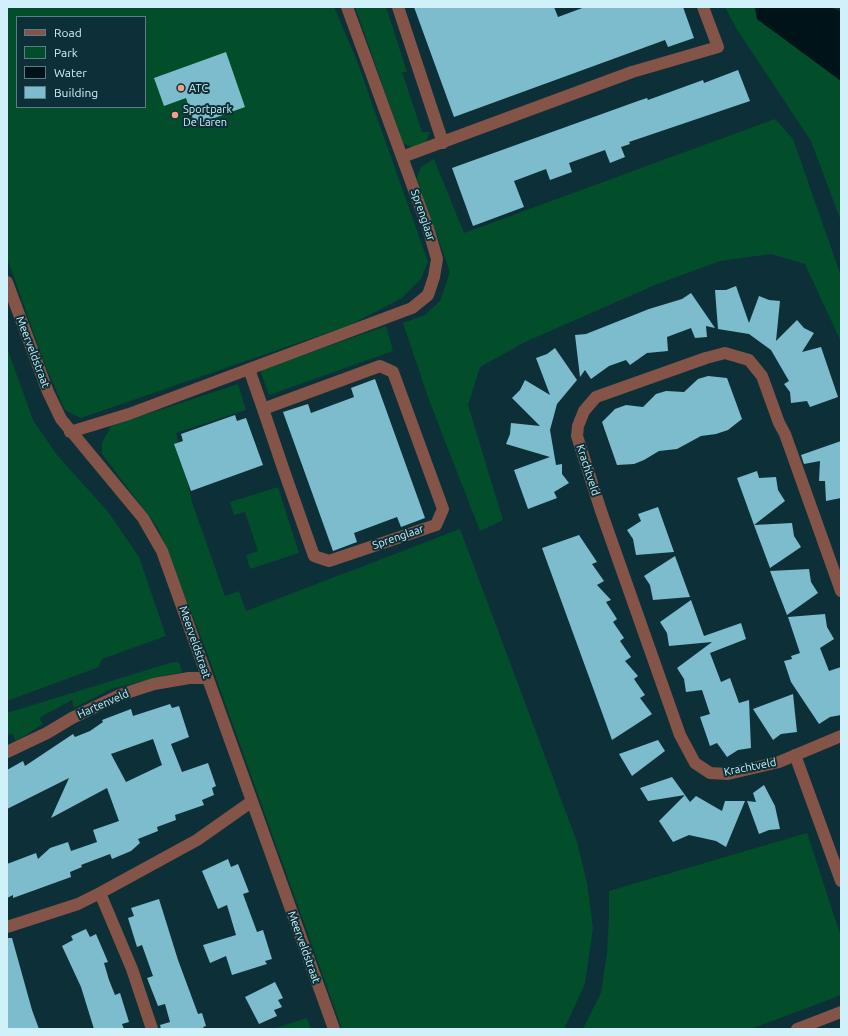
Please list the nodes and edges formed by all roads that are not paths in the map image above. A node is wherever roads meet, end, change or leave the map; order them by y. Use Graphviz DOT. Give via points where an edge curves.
graph roads {
  1 [pos="347,7"];
  2 [pos="398,7"];
  3 [pos="703,7"];
  4 [pos="443,143"];
  5 [pos="402,157"];
  6 [pos="7,282"];
  7 [pos="249,368"];
  8 [pos="262,409"];
  9 [pos="70,432"];
  10 [pos="841,591"];
  11 [pos="207,678"];
  12 [pos="841,736"];
  13 [pos="7,752"];
  14 [pos="795,754"];
  15 [pos="251,802"];
  16 [pos="841,881"];
  17 [pos="100,893"];
  18 [pos="7,927"];
  19 [pos="841,1012"];
  20 [pos="152,1029"];
  21 [pos="334,1029"];
  22 [pos="797,1029"];
  1 -- 5 [label="street, Sprenglaar"];
  2 -- 4 [label="street"];
  3 -- 4 [label="street" via="718,46 632,72"];
  4 -- 5 [label="street"];
  5 -- 7 [label="street, Sprenglaar" via="437,259 428,295 412,308"];
  6 -- 9 [label="street, Meerveldstraat" via="48,392"];
  7 -- 8 [label="street, Sprenglaar"];
  7 -- 9 [label="street, Sprenglaar" via="129,414"];
  8 -- 8 [label="street, Sprenglaar" via="380,366 393,372 442,509 436,525 329,561 314,556"];
  9 -- 11 [label="street, Meerveldstraat" via="117,484 155,536 189,622"];
  10 -- 14 [label="street, Krachtveld" via="762,376 749,360 725,353 706,358 596,397 584,411 577,436 678,728 694,763 710,773 728,774 779,762"];
  11 -- 13 [label="street, Hartenveld" via="188,678 154,684 120,695"];
  11 -- 15 [label="street, Meerveldstraat"];
  12 -- 14 [label="street, Krachtveld"];
  14 -- 16 [label="street"];
  15 -- 17 [label="street" via="197,840"];
  15 -- 21 [label="street, Meerveldstraat"];
  17 -- 18 [label="street" via="78,904"];
  17 -- 20 [label="street" via="132,969"];
  19 -- 22 [label="street"];
}
